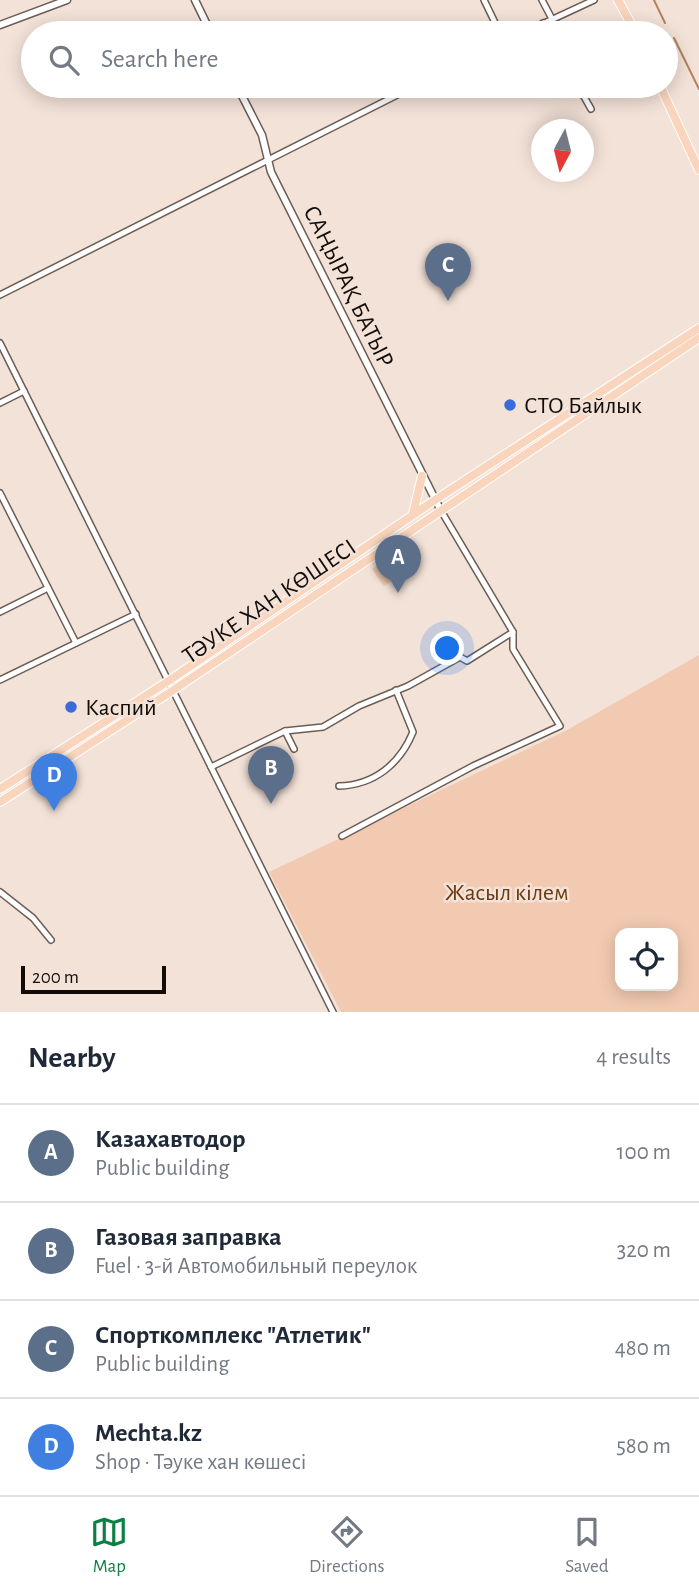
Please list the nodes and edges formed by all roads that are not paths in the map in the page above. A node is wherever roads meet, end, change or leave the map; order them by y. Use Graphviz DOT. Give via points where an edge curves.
graph roads {
  1 [pos="67,0"];
  2 [pos="195,0"];
  3 [pos="484,0"];
  4 [pos="542,0"];
  5 [pos="594,0"];
  6 [pos="618,0"];
  7 [pos="552,19"];
  8 [pos="205,21"];
  9 [pos="494,21"];
  10 [pos="548,21"];
  11 [pos="629,21"];
  12 [pos="0,25"];
  13 [pos="243,98"];
  14 [pos="391,98"];
  15 [pos="585,98"];
  16 [pos="666,98"];
  17 [pos="591,109"];
  18 [pos="268,160"];
  19 [pos="699,170"];
  20 [pos="0,295"];
  21 [pos="699,328"];
  22 [pos="699,338"];
  23 [pos="0,343"];
  24 [pos="24,391"];
  25 [pos="0,403"];
  26 [pos="422,476"];
  27 [pos="0,493"];
  28 [pos="435,500"];
  29 [pos="440,509"];
  30 [pos="413,515"];
  31 [pos="48,588"];
  32 [pos="0,603"];
  33 [pos="2,611"];
  34 [pos="136,614"];
  35 [pos="513,632"];
  36 [pos="76,643"];
  37 [pos="0,680"];
  38 [pos="170,687"];
  39 [pos="396,690"];
  40 [pos="285,731"];
  41 [pos="294,749"];
  42 [pos="211,767"];
  43 [pos="339,786"];
  44 [pos="0,789"];
  45 [pos="0,802"];
  46 [pos="342,836"];
  47 [pos="0,892"];
  48 [pos="51,940"];
  49 [pos="333,1012"];
  1 -- 12 [label="street"];
  2 -- 8 [label="street"];
  3 -- 9 [label="street"];
  4 -- 7 [label="street"];
  5 -- 7 [label="street"];
  6 -- 11 [label="main road"];
  7 -- 10 [label="street"];
  13 -- 18 [label="street, САҢЫРАҚ БАТЫР" via="262,135"];
  14 -- 18 [label="street"];
  15 -- 17 [label="street"];
  16 -- 19 [label="main road"];
  18 -- 20 [label="street"];
  18 -- 26 [label="street, САҢЫРАҚ БАТЫР"];
  21 -- 28 [label="main road, ТӘУКЕ ХАН КӨШЕСІ"];
  22 -- 29 [label="main road, ТӘУКЕ ХАН КӨШЕСІ"];
  23 -- 24 [label="street"];
  24 -- 25 [label="street"];
  24 -- 34 [label="street"];
  26 -- 28 [label="street, САҢЫРАҚ БАТЫР"];
  26 -- 30 [label="main road"];
  27 -- 31 [label="street"];
  28 -- 29 [label="street, САҢЫРАҚ БАТЫР"];
  28 -- 30 [label="main road, ТӘУКЕ ХАН КӨШЕСІ"];
  29 -- 35 [label="street"];
  29 -- 38 [label="main road, ТӘУКЕ ХАН КӨШЕСІ"];
  30 -- 38 [label="main road, ТӘУКЕ ХАН КӨШЕСІ"];
  31 -- 33 [label="street"];
  31 -- 36 [label="street"];
  32 -- 33 [label="street"];
  34 -- 36 [label="street"];
  34 -- 38 [label="street"];
  35 -- 39 [label="street" via="467,661 460,657"];
  35 -- 46 [label="street" via="513,649 560,726"];
  36 -- 37 [label="street"];
  38 -- 42 [label="street"];
  38 -- 44 [label="main road, ТӘУКЕ ХАН КӨШЕСІ"];
  38 -- 45 [label="main road, ТӘУКЕ ХАН КӨШЕСІ"];
  39 -- 40 [label="street" via="323,727"];
  39 -- 43 [label="street" via="413,732 409,741 383,774 367,782"];
  40 -- 41 [label="street"];
  40 -- 42 [label="street"];
  42 -- 49 [label="street"];
  47 -- 48 [label="street" via="33,918"];
}
